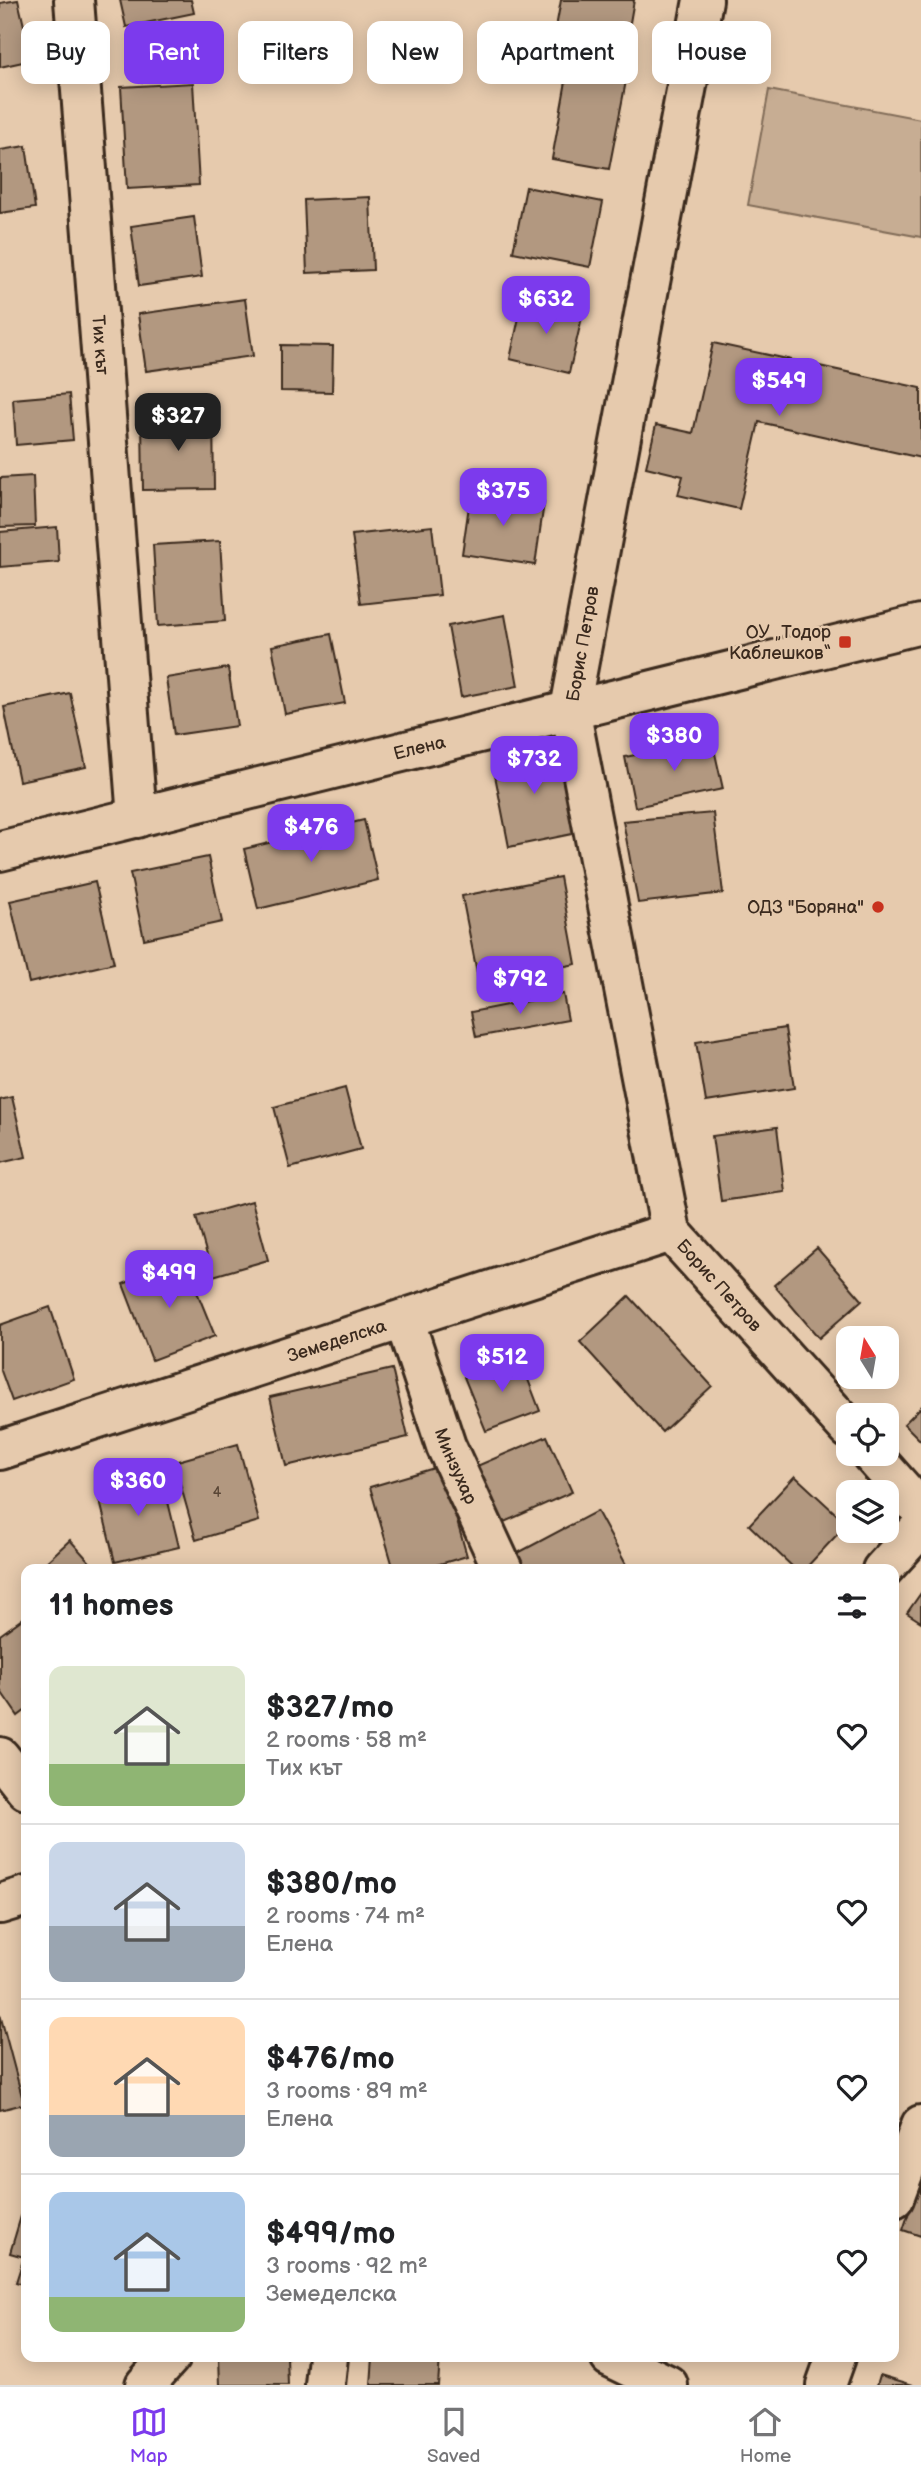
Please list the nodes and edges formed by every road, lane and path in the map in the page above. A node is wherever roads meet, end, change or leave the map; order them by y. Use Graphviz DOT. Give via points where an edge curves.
graph roads {
  1 [pos="74,0"];
  2 [pos="703,0"];
  3 [pos="921,624"];
  4 [pos="570,709"];
  5 [pos="137,818"];
  6 [pos="0,851"];
  7 [pos="671,1232"];
  8 [pos="404,1319"];
  9 [pos="836,1415"];
  10 [pos="0,1450"];
  11 [pos="882,1466"];
  12 [pos="921,1510"];
  13 [pos="921,1527"];
  14 [pos="500,1564"];
  15 [pos="887,1564"];
  16 [pos="0,1757"];
  17 [pos="21,1784"];
  18 [pos="21,1898"];
  19 [pos="0,1904"];
  20 [pos="921,2125"];
  21 [pos="899,2184"];
  22 [pos="166,2362"];
  23 [pos="327,2362"];
  24 [pos="620,2362"];
  25 [pos="834,2362"];
  26 [pos="145,2385"];
  27 [pos="325,2385"];
  28 [pos="668,2385"];
  29 [pos="826,2385"];
  1 -- 5 [label="street, Тих кът"];
  2 -- 4 [label="street, Борис Петров"];
  3 -- 4 [label="street, Елена"];
  4 -- 5 [label="street, Елена"];
  4 -- 7 [label="street, Борис Петров"];
  5 -- 6 [label="street, Елена"];
  7 -- 8 [label="street, Земеделска"];
  7 -- 9 [label="street, Борис Петров"];
  8 -- 10 [label="street, Земеделска"];
  8 -- 14 [label="street, Минзухар" via="446,1446"];
  11 -- 12 [label="street"];
  13 -- 15 [label="street"];
  16 -- 17 [label="street"];
  18 -- 19 [label="street"];
  20 -- 21 [label="street"];
  22 -- 26 [label="street"];
  23 -- 27 [label="street"];
  24 -- 28 [label="street"];
  25 -- 29 [label="street"];
}
